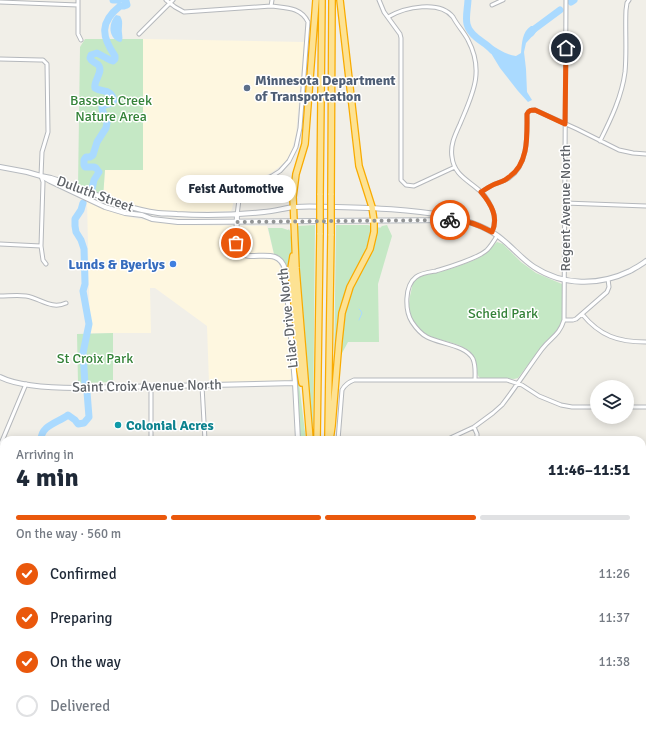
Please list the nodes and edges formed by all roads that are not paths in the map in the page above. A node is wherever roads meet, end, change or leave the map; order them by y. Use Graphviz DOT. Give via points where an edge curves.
graph roads {
  1 [pos="78,0"];
  2 [pos="166,0"];
  3 [pos="173,0"];
  4 [pos="272,0"];
  5 [pos="316,0"];
  6 [pos="322,0"];
  7 [pos="332,0"];
  8 [pos="340,0"];
  9 [pos="379,0"];
  10 [pos="503,0"];
  11 [pos="566,0"];
  12 [pos="629,0"];
  13 [pos="0,2"];
  14 [pos="170,3"];
  15 [pos="78,5"];
  16 [pos="492,5"];
  17 [pos="271,6"];
  18 [pos="388,18"];
  19 [pos="139,34"];
  20 [pos="81,40"];
  21 [pos="0,59"];
  22 [pos="565,124"];
  23 [pos="600,141"];
  24 [pos="646,154"];
  25 [pos="0,167"];
  26 [pos="455,167"];
  27 [pos="41,176"];
  28 [pos="481,192"];
  29 [pos="565,204"];
  30 [pos="646,206"];
  31 [pos="294,207"];
  32 [pos="372,208"];
  33 [pos="237,215"];
  34 [pos="460,220"];
  35 [pos="374,221"];
  36 [pos="237,222"];
  37 [pos="294,222"];
  38 [pos="492,232"];
  39 [pos="498,236"];
  40 [pos="0,244"];
  41 [pos="41,246"];
  42 [pos="646,261"];
  43 [pos="46,264"];
  44 [pos="608,279"];
  45 [pos="565,280"];
  46 [pos="0,296"];
  47 [pos="66,303"];
  48 [pos="582,314"];
  49 [pos="564,320"];
  50 [pos="646,342"];
  51 [pos="0,377"];
  52 [pos="475,380"];
  53 [pos="295,383"];
  54 [pos="517,383"];
  55 [pos="26,384"];
  56 [pos="202,386"];
  57 [pos="151,387"];
  58 [pos="590,407"];
  59 [pos="634,407"];
  60 [pos="646,407"];
  61 [pos="474,428"];
  62 [pos="4,436"];
  63 [pos="151,436"];
  64 [pos="205,436"];
  65 [pos="298,436"];
  66 [pos="310,436"];
  67 [pos="317,436"];
  68 [pos="329,436"];
  69 [pos="330,436"];
  70 [pos="338,436"];
  71 [pos="455,436"];
  72 [pos="477,436"];
  1 -- 15 [label="street"];
  2 -- 14 [label="street"];
  3 -- 14 [label="street"];
  4 -- 17 [label="street"];
  5 -- 31 [label="highway" via="305,144 295,182"];
  6 -- 67 [label="highway, bridge"];
  7 -- 68 [label="highway, bridge"];
  8 -- 32 [label="highway" via="359,166"];
  9 -- 18 [label="street"];
  10 -- 16 [label="street"];
  11 -- 22 [label="street, Regent Avenue North"];
  12 -- 23 [label="street" via="626,10 623,82"];
  13 -- 15 [label="street"];
  14 -- 17 [label="street" via="179,10 189,12"];
  14 -- 19 [label="street"];
  15 -- 20 [label="street" via="78,34"];
  17 -- 33 [label="street, Lilac Drive North" via="302,13 308,22 300,128 291,158 283,169 244,191 239,200"];
  18 -- 26 [label="street" via="401,38 401,180 414,186"];
  18 -- 26 [label="street" via="416,5 442,6 449,10 467,39 475,58 476,78 452,144"];
  21 -- 27 [label="street" via="40,60 46,62 48,67 48,132 42,149"];
  22 -- 23 [label="street"];
  22 -- 28 [label="street" via="535,110 529,111 526,144 517,170 507,179"];
  22 -- 29 [label="street, Regent Avenue North"];
  23 -- 24 [label="street" via="619,150"];
  25 -- 27 [label="street, Duluth Street"];
  26 -- 28 [label="street" via="461,176"];
  27 -- 33 [label="street, Duluth Street" via="59,180 117,203 157,213"];
  27 -- 36 [label="street, Duluth Street" via="105,207 142,215 152,220"];
  27 -- 41 [label="street"];
  28 -- 38 [label="street" via="492,208 495,222"];
  29 -- 30 [label="street"];
  29 -- 45 [label="street, Regent Avenue North"];
  31 -- 32 [label="street, Duluth Street"];
  31 -- 33 [label="street, Duluth Street"];
  31 -- 37 [label="highway"];
  32 -- 34 [label="street, Duluth Street" via="412,211"];
  32 -- 35 [label="highway"];
  33 -- 36 [label="street, Lilac Drive North"];
  34 -- 35 [label="street, Duluth Street"];
  34 -- 38 [label="street, Duluth Street"];
  35 -- 37 [label="street, Duluth Street"];
  35 -- 69 [label="highway" via="370,249 350,288 342,313"];
  36 -- 37 [label="street, Duluth Street"];
  36 -- 53 [label="street, Lilac Drive North" via="238,252 243,255 274,256 284,265"];
  37 -- 66 [label="highway"];
  38 -- 39 [label="street, Duluth Street"];
  39 -- 45 [label="street, Duluth Street" via="535,268"];
  39 -- 52 [label="street" via="480,255 418,276 412,282 408,294 407,310 414,326 428,338 468,353 474,362"];
  40 -- 41 [label="street"];
  41 -- 43 [label="street"];
  42 -- 44 [label="street, Duluth Street" via="632,270"];
  44 -- 45 [label="street, Duluth Street" via="588,282"];
  44 -- 48 [label="street" via="607,292"];
  45 -- 49 [label="street, Regent Avenue North"];
  46 -- 47 [label="street" via="26,296 55,306"];
  48 -- 49 [label="street" via="573,320"];
  48 -- 50 [label="street" via="595,328 610,336 623,341"];
  49 -- 54 [label="street" via="558,334 543,348"];
  51 -- 55 [label="street, Saint Croix Avenue North"];
  52 -- 54 [label="street" via="507,380"];
  52 -- 70 [label="street" via="348,382 342,394"];
  53 -- 56 [label="street, Saint Croix Avenue North"];
  53 -- 65 [label="street, Lilac Drive North"];
  54 -- 58 [label="street" via="556,403 572,407"];
  54 -- 61 [label="street" via="502,405"];
  55 -- 57 [label="street, Saint Croix Avenue North" via="59,388"];
  55 -- 62 [label="street"];
  56 -- 57 [label="street, Saint Croix Avenue North"];
  56 -- 64 [label="street"];
  57 -- 63 [label="street"];
  59 -- 60 [label="street"];
  61 -- 71 [label="street"];
  61 -- 72 [label="street"];
}
